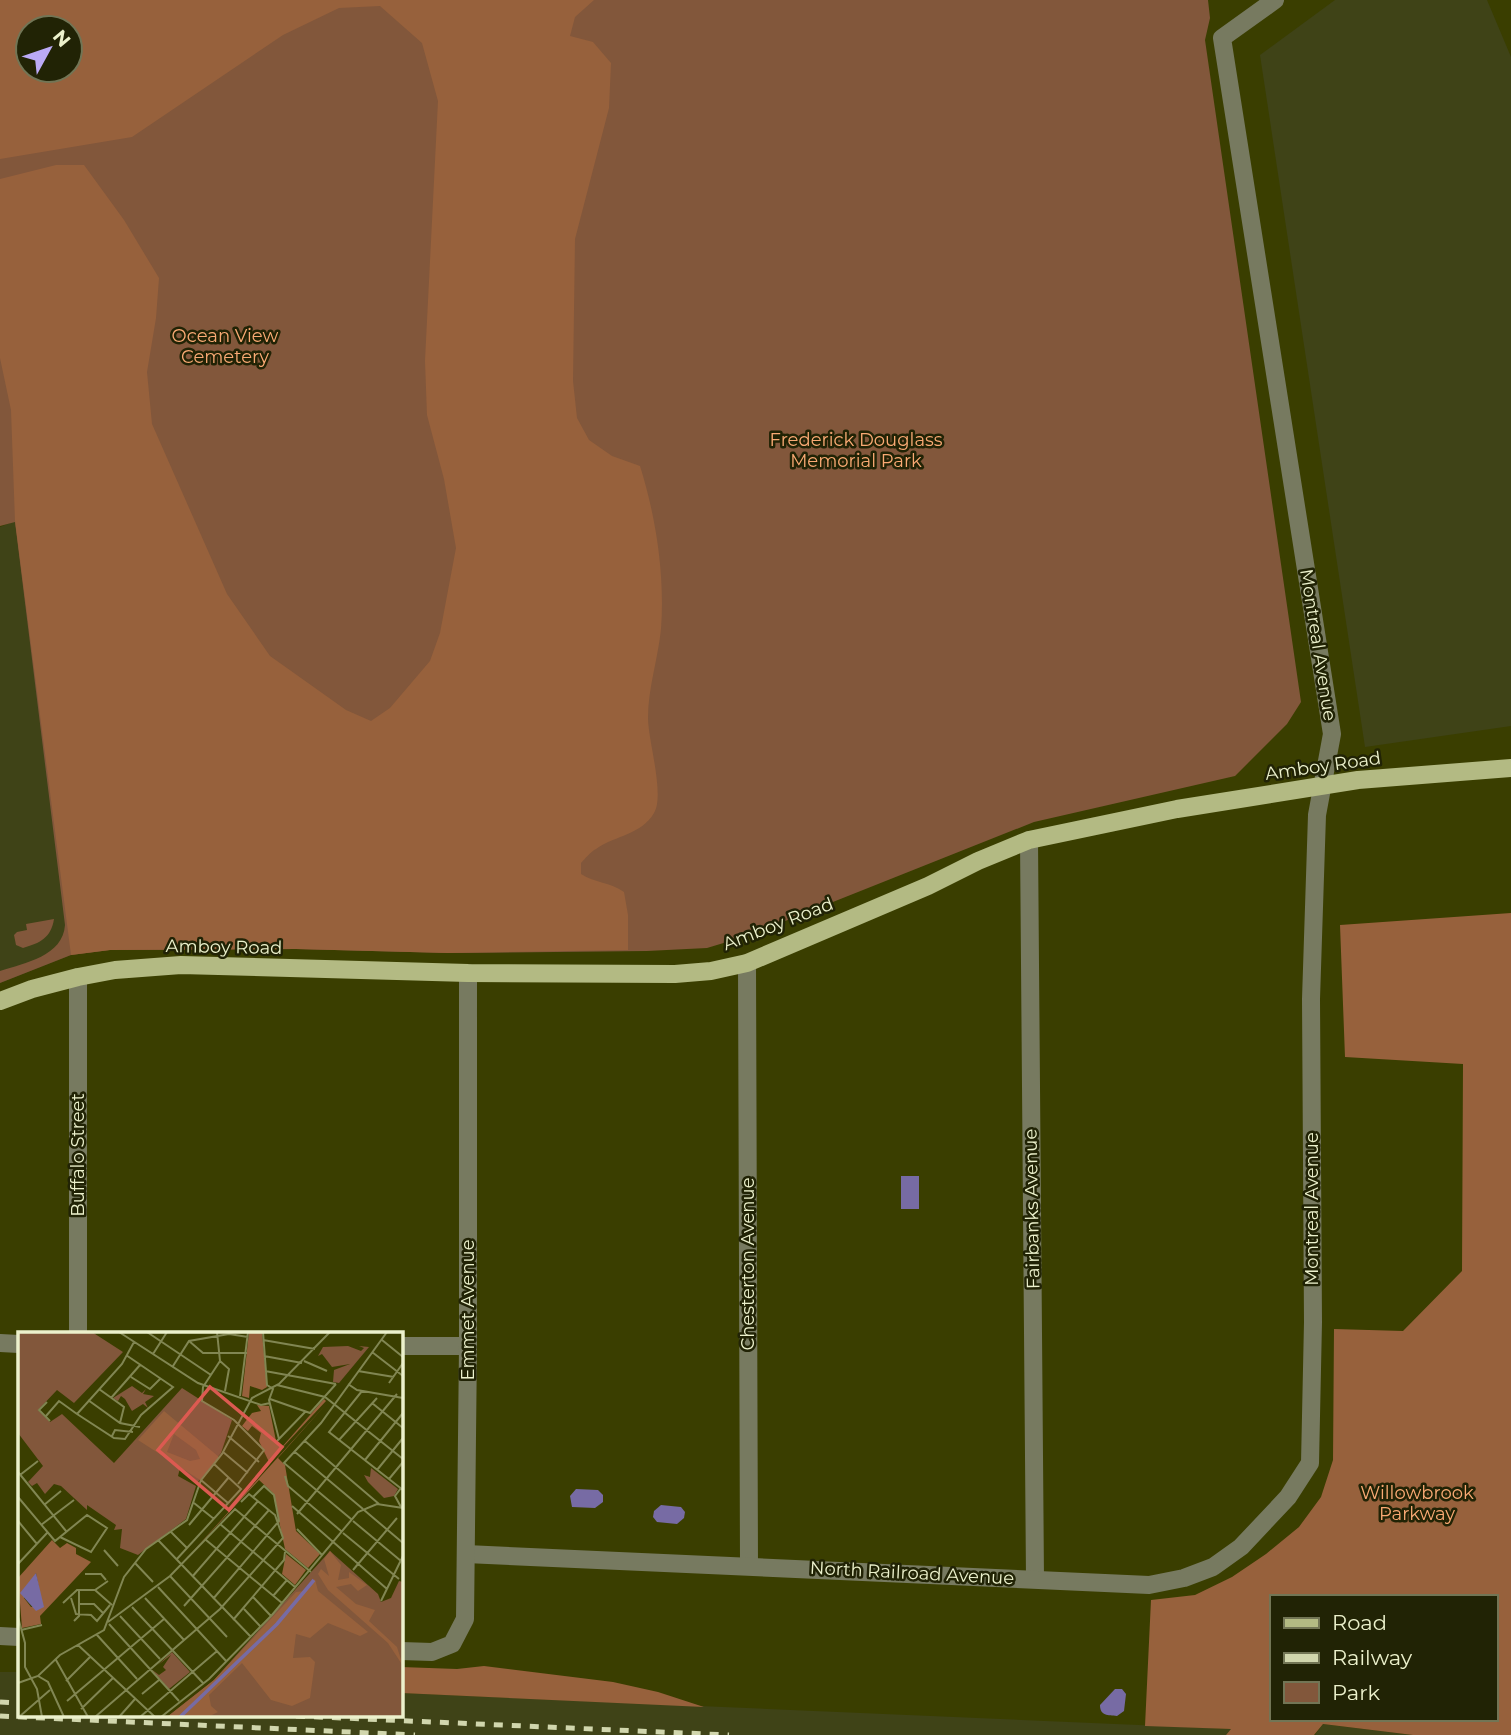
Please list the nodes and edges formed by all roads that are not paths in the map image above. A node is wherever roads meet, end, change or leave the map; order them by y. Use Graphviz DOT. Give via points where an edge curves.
graph roads {
  1 [pos="1275,0"];
  2 [pos="1511,768"];
  3 [pos="1322,786"];
  4 [pos="1029,839"];
  5 [pos="747,963"];
  6 [pos="468,973"];
  7 [pos="78,977"];
  8 [pos="0,1001"];
  9 [pos="78,1332"];
  10 [pos="0,1343"];
  11 [pos="18,1344"];
  12 [pos="402,1346"];
  13 [pos="468,1346"];
  14 [pos="1310,1463"];
  15 [pos="466,1554"];
  16 [pos="749,1566"];
  17 [pos="1035,1579"];
  18 [pos="0,1636"];
  19 [pos="18,1637"];
  20 [pos="402,1651"];
  1 -- 3 [label="street, Montreal Avenue" via="1222,38 1332,734"];
  2 -- 3 [label="main road, Amboy Road"];
  3 -- 4 [label="main road, Amboy Road" via="1177,808"];
  3 -- 14 [label="street, Montreal Avenue" via="1311,999"];
  4 -- 5 [label="main road, Amboy Road"];
  4 -- 17 [label="street, Fairbanks Avenue"];
  5 -- 6 [label="main road, Amboy Road" via="676,974"];
  5 -- 16 [label="street, Chesterton Avenue"];
  6 -- 7 [label="main road, Amboy Road" via="181,965"];
  6 -- 13 [label="street, Emmet Avenue"];
  7 -- 8 [label="main road, Amboy Road"];
  7 -- 9 [label="street, Buffalo Street"];
  10 -- 11 [label="street"];
  12 -- 13 [label="street"];
  13 -- 15 [label="street, Emmet Avenue"];
  14 -- 17 [label="street, North Railroad Avenue" via="1268,1521 1213,1567 1149,1585"];
  15 -- 16 [label="street, North Railroad Avenue"];
  15 -- 20 [label="street, Emmet Avenue" via="465,1619 452,1644 432,1652"];
  16 -- 17 [label="street, North Railroad Avenue"];
  18 -- 19 [label="street"];
}
